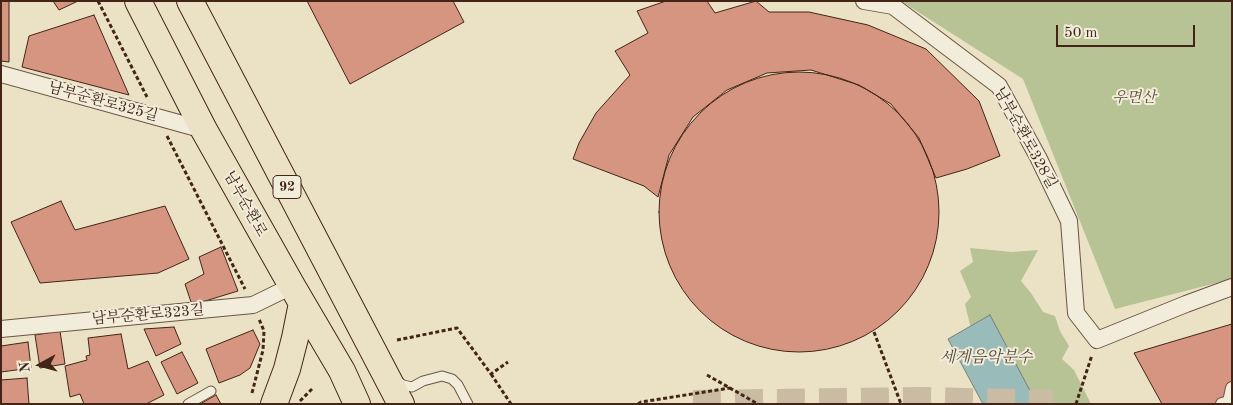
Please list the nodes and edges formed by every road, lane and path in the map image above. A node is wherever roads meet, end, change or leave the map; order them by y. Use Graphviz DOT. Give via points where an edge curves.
graph roads {
  1 [pos="98,1"];
  2 [pos="138,1"];
  3 [pos="190,1"];
  4 [pos="864,1"];
  5 [pos="1,74"];
  6 [pos="157,117"];
  7 [pos="204,130"];
  8 [pos="1232,287"];
  9 [pos="297,295"];
  10 [pos="254,305"];
  11 [pos="1,329"];
  12 [pos="874,332"];
  13 [pos="397,340"];
  14 [pos="1097,340"];
  15 [pos="508,362"];
  16 [pos="491,374"];
  17 [pos="707,375"];
  18 [pos="393,388"];
  19 [pos="730,388"];
  20 [pos="1232,388"];
  21 [pos="312,389"];
  22 [pos="211,390"];
  23 [pos="263,399"];
  24 [pos="188,404"];
  25 [pos="297,404"];
  26 [pos="357,404"];
  27 [pos="365,404"];
  28 [pos="468,404"];
  29 [pos="511,404"];
  30 [pos="638,404"];
  31 [pos="758,404"];
  32 [pos="900,404"];
  33 [pos="1076,404"];
  34 [pos="1222,404"];
  1 -- 6 [label="path"];
  2 -- 7 [label="main road, 남부순환로"];
  3 -- 18 [label="main road, 92"];
  4 -- 14 [label="street, 남부순환로328길" via="894,6 999,86 1069,221 1076,313"];
  5 -- 6 [label="street, 남부순환로325길"];
  6 -- 7 [label="street, 남부순환로325길"];
  6 -- 10 [label="path"];
  7 -- 9 [label="main road, 남부순환로"];
  8 -- 14 [label="street"];
  9 -- 10 [label="street, 남부순환로323길"];
  9 -- 23 [label="main road" via="287,369"];
  9 -- 26 [label="main road, 남부순환로" via="342,371"];
  10 -- 11 [label="street, 남부순환로323길"];
  10 -- 23 [label="path" via="264,331"];
  12 -- 32 [label="path"];
  13 -- 16 [label="path" via="457,328"];
  14 -- 33 [label="path"];
  15 -- 16 [label="path"];
  16 -- 29 [label="path"];
  17 -- 19 [label="path"];
  18 -- 27 [label="main road"];
  18 -- 28 [label="lane" via="412,387 442,376 452,379"];
  19 -- 30 [label="path"];
  19 -- 31 [label="path"];
  20 -- 34 [label="street" via="1229,402"];
  21 -- 25 [label="path"];
  22 -- 24 [label="lane"];
}
